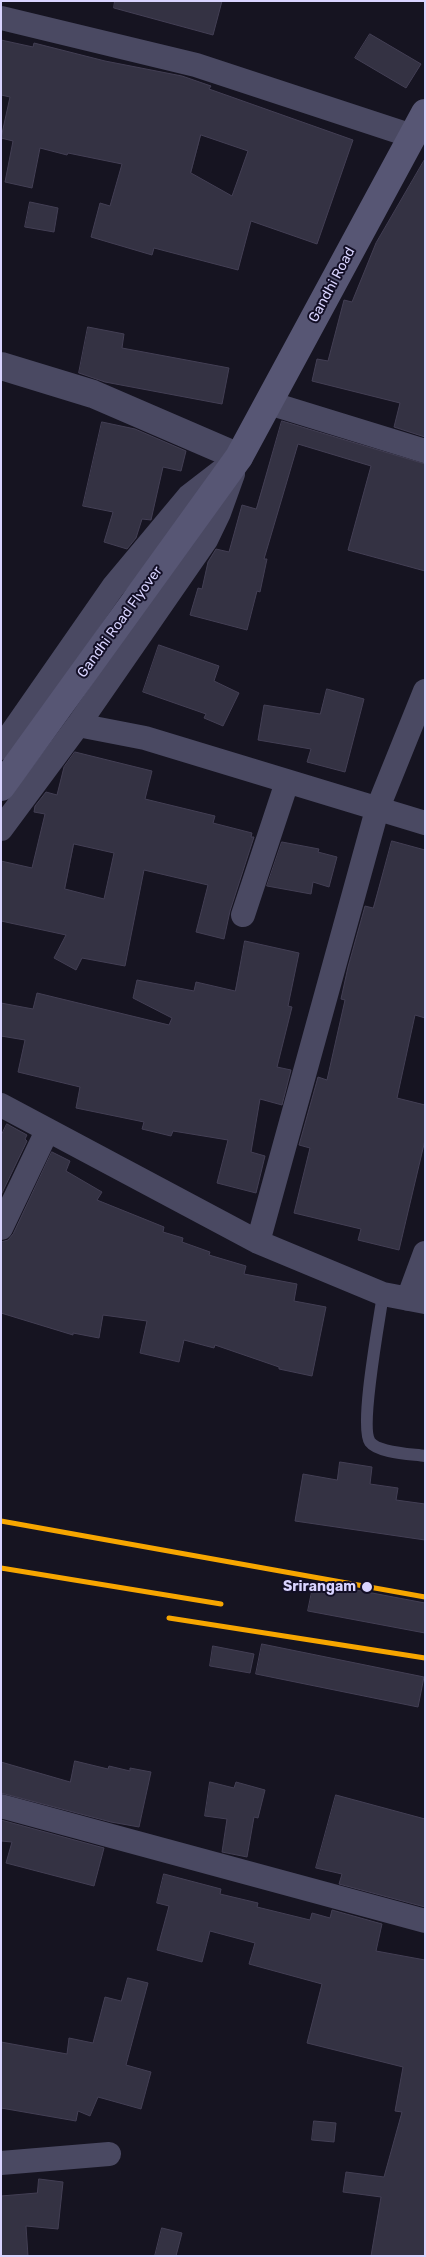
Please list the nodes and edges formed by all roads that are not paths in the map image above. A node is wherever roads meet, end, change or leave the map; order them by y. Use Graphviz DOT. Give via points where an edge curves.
graph roads {
  1 [pos="1,18"];
  2 [pos="419,124"];
  3 [pos="1,366"];
  4 [pos="269,403"];
  5 [pos="425,451"];
  6 [pos="239,457"];
  7 [pos="425,691"];
  8 [pos="78,725"];
  9 [pos="1,748"];
  10 [pos="287,782"];
  11 [pos="1,787"];
  12 [pos="377,810"];
  13 [pos="425,823"];
  14 [pos="1,829"];
  15 [pos="243,915"];
  16 [pos="3,1109"];
  17 [pos="48,1131"];
  18 [pos="1,1228"];
  19 [pos="258,1242"];
  20 [pos="425,1253"];
  21 [pos="383,1294"];
  22 [pos="417,1300"];
  23 [pos="425,1456"];
  24 [pos="1,1806"];
  25 [pos="425,1921"];
  26 [pos="109,2154"];
  27 [pos="1,2163"];
  1 -- 2 [label="street"];
  2 -- 4 [label="main road, Gandhi Road"];
  3 -- 6 [label="street" via="93,394"];
  4 -- 5 [label="street"];
  4 -- 6 [label="main road, Gandhi Road"];
  6 -- 8 [label="street" via="206,540"];
  6 -- 9 [label="street" via="189,496 113,587"];
  6 -- 11 [label="main road, Gandhi Road Flyover"];
  7 -- 12 [label="street"];
  8 -- 10 [label="street" via="144,738"];
  8 -- 14 [label="street"];
  10 -- 12 [label="street"];
  10 -- 15 [label="street"];
  12 -- 13 [label="street"];
  12 -- 19 [label="street"];
  16 -- 17 [label="street"];
  17 -- 18 [label="street"];
  17 -- 19 [label="street"];
  19 -- 21 [label="street"];
  20 -- 22 [label="street"];
  21 -- 22 [label="street"];
  21 -- 23 [label="lane" via="366,1431 370,1442 380,1450"];
  24 -- 25 [label="street"];
  26 -- 27 [label="street"];
}
